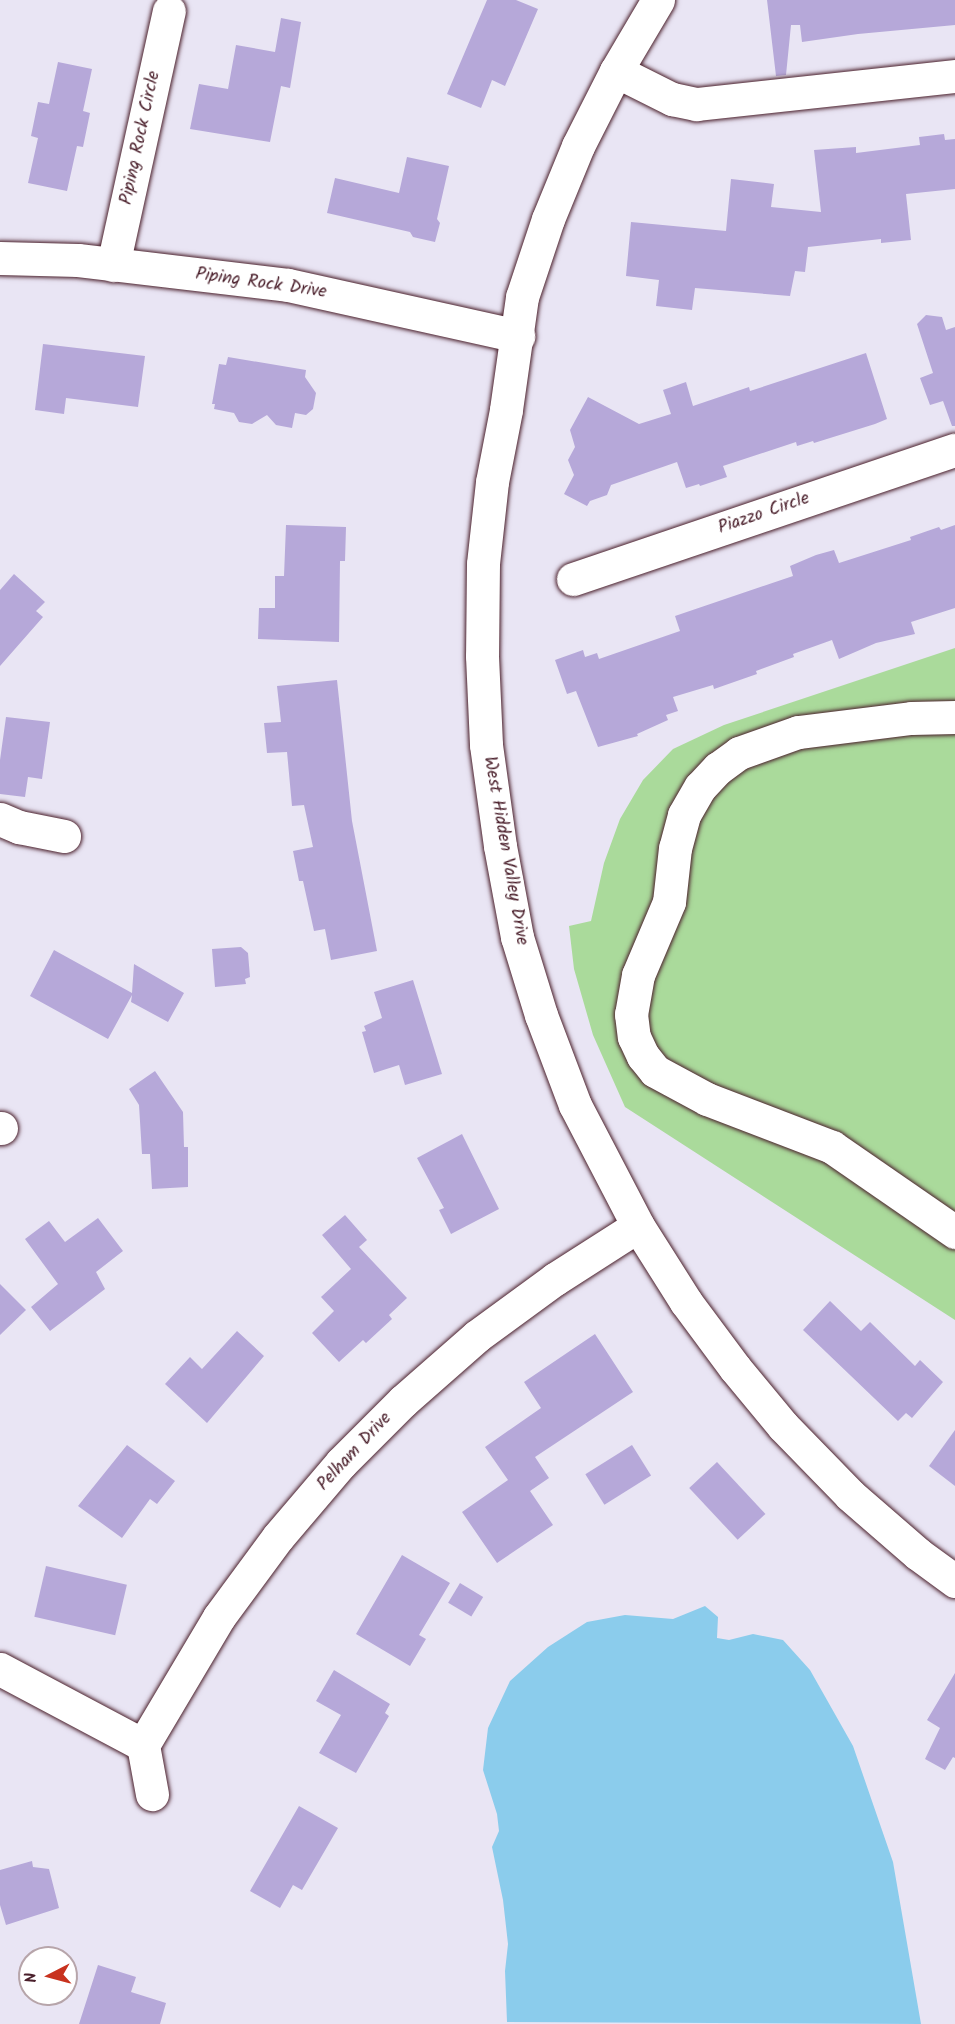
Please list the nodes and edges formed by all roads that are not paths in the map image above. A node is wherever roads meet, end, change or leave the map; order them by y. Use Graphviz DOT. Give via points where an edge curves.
graph roads {
  1 [pos="658,0"];
  2 [pos="169,11"];
  3 [pos="616,70"];
  4 [pos="955,76"];
  5 [pos="0,258"];
  6 [pos="113,265"];
  7 [pos="518,336"];
  8 [pos="955,450"];
  9 [pos="573,579"];
  10 [pos="955,717"];
  11 [pos="0,819"];
  12 [pos="64,836"];
  13 [pos="638,1226"];
  14 [pos="955,1232"];
  15 [pos="955,1581"];
  16 [pos="0,1669"];
  17 [pos="143,1745"];
  18 [pos="152,1794"];
  1 -- 3 [label="street, West Hidden Valley Drive"];
  2 -- 6 [label="street, Piping Rock Circle"];
  3 -- 4 [label="street" via="672,99 696,104"];
  3 -- 7 [label="street, West Hidden Valley Drive" via="578,146 548,219 522,297"];
  5 -- 6 [label="street, Piping Rock Drive"];
  6 -- 7 [label="street, Piping Rock Drive" via="288,285"];
  7 -- 13 [label="street, West Hidden Valley Drive" via="492,482 483,564 482,656 492,790 517,937 541,1015 575,1105"];
  8 -- 9 [label="street, Piazzo Circle"];
  10 -- 14 [label="street" via="911,718 798,732 739,753 718,768 700,787 684,815 675,848 669,902 638,975 631,1014 634,1037 655,1071 707,1099 832,1147"];
  11 -- 12 [label="street"];
  13 -- 15 [label="street, West Hidden Valley Drive" via="686,1302 783,1426 850,1495"];
  13 -- 17 [label="street, Pelham Drive" via="555,1278 477,1336 341,1463 278,1537 219,1617"];
  16 -- 17 [label="street"];
  17 -- 18 [label="street"];
}
